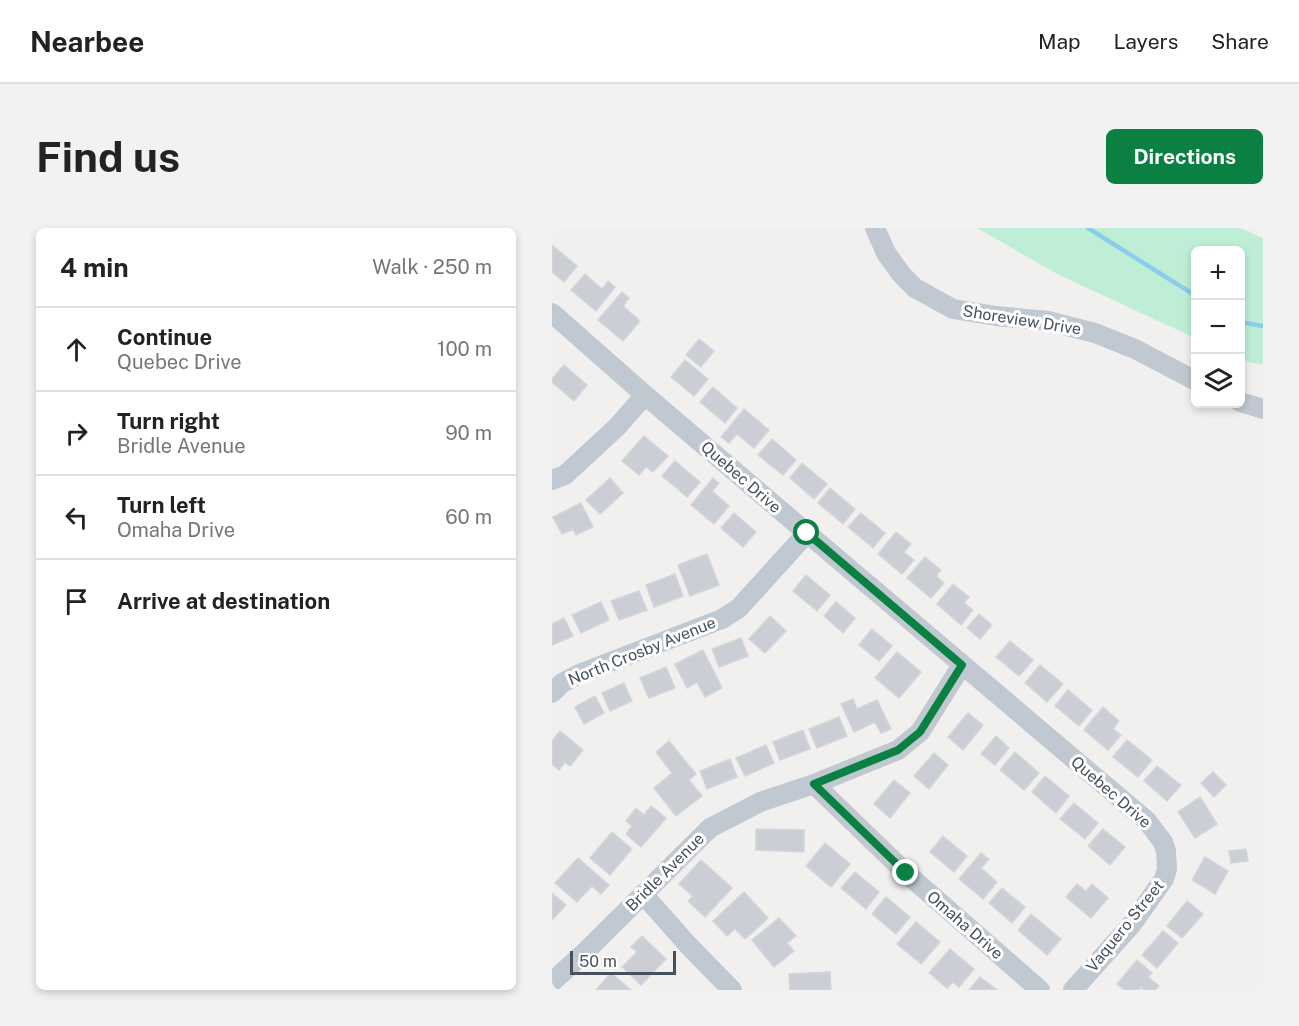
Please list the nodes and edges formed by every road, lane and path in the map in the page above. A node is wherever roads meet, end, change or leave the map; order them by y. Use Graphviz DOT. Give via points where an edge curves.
graph roads {
  1 [pos="875,228"];
  2 [pos="552,313"];
  3 [pos="1191,378"];
  4 [pos="645,395"];
  5 [pos="1245,404"];
  6 [pos="1263,409"];
  7 [pos="552,480"];
  8 [pos="807,533"];
  9 [pos="962,665"];
  10 [pos="552,693"];
  11 [pos="814,784"];
  12 [pos="1166,858"];
  13 [pos="643,894"];
  14 [pos="552,982"];
  15 [pos="732,990"];
  16 [pos="1040,990"];
  17 [pos="1073,990"];
  1 -- 3 [label="street, Shoreview Drive" via="902,275 915,288 953,309 1048,321 1095,333"];
  2 -- 4 [label="street, Quebec Drive"];
  4 -- 7 [label="street" via="566,475"];
  4 -- 8 [label="street, Quebec Drive"];
  5 -- 6 [label="street"];
  8 -- 9 [label="street, Quebec Drive"];
  8 -- 10 [label="street, North Crosby Avenue" via="739,608 722,619 579,674"];
  9 -- 11 [label="street, Bridle Avenue" via="920,732 898,750"];
  9 -- 12 [label="street, Quebec Drive" via="1147,821 1163,842"];
  11 -- 13 [label="street, Bridle Avenue" via="760,802 710,828"];
  11 -- 16 [label="street, Omaha Drive" via="906,873"];
  12 -- 17 [label="street, Vaquero Street" via="1164,879 1132,924"];
  13 -- 14 [label="street, Bridle Avenue"];
  13 -- 15 [label="street"];
}
